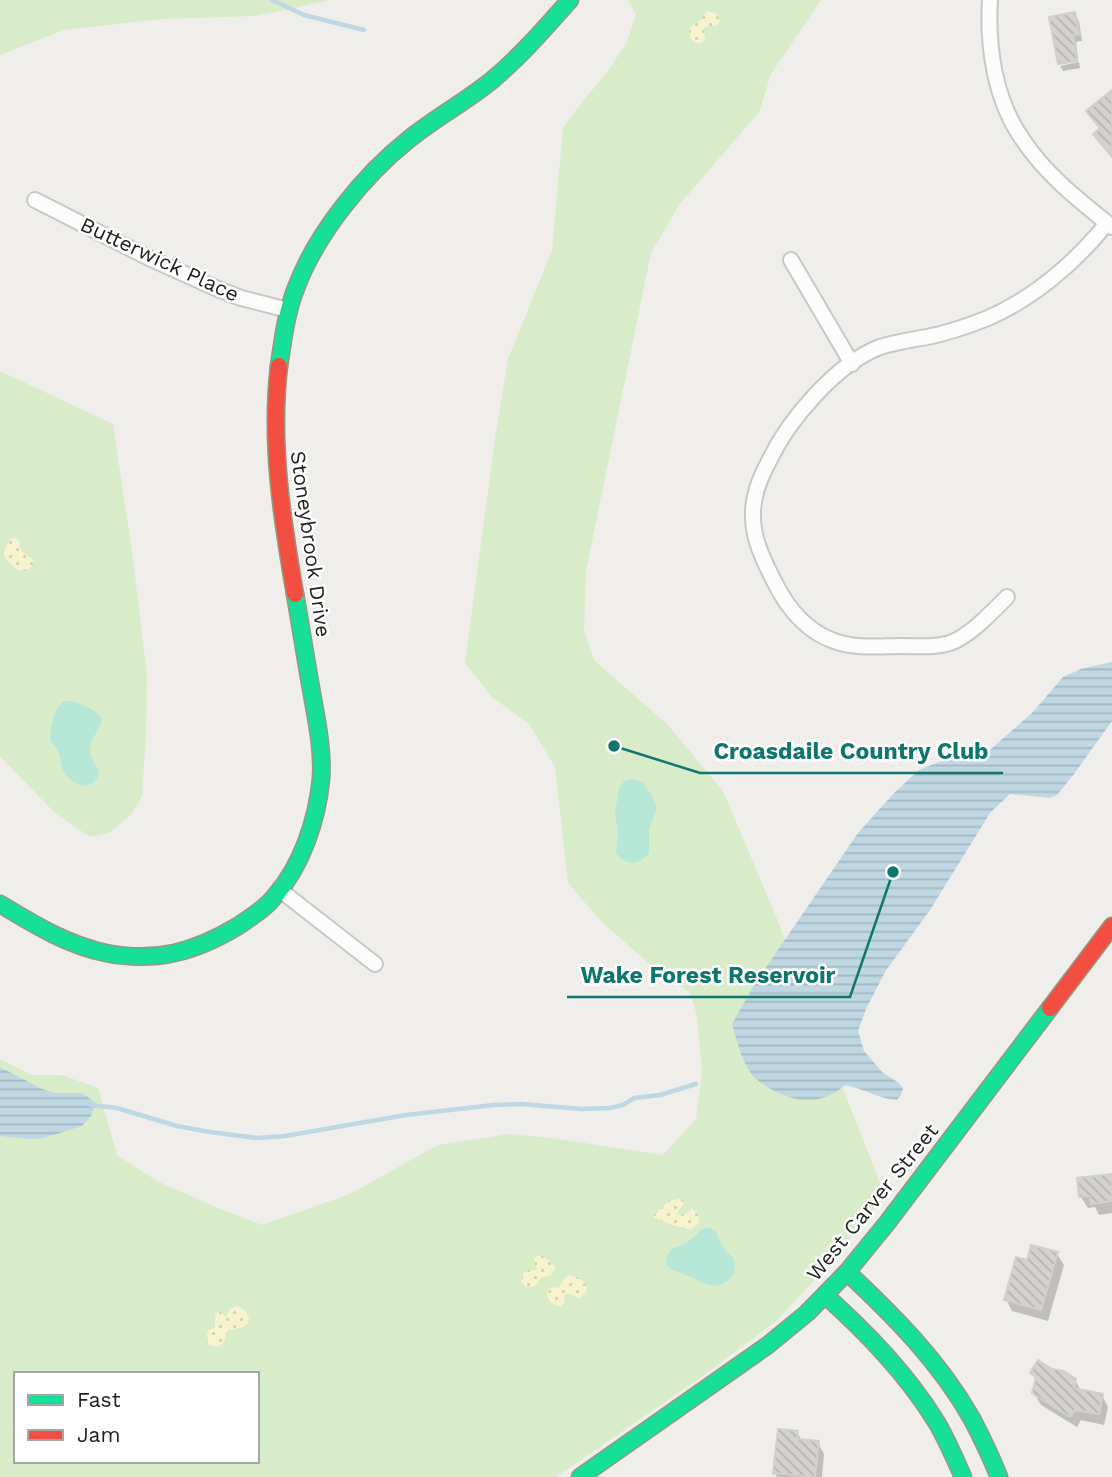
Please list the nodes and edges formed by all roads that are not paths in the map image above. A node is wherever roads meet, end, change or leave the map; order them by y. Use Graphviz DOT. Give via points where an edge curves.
graph roads {
  1 [pos="570,0"];
  2 [pos="990,0"];
  3 [pos="35,200"];
  4 [pos="1110,225"];
  5 [pos="791,260"];
  6 [pos="288,310"];
  7 [pos="852,364"];
  8 [pos="1007,597"];
  9 [pos="280,890"];
  10 [pos="0,904"];
  11 [pos="1112,926"];
  12 [pos="375,964"];
  13 [pos="847,1272"];
  14 [pos="825,1294"];
  15 [pos="580,1477"];
  16 [pos="963,1477"];
  17 [pos="999,1477"];
  1 -- 6 [label="street, Stoneybrook Drive" via="493,79 412,136 372,171 311,258"];
  2 -- 4 [label="street" via="990,45 996,75 1022,140 1074,197"];
  3 -- 6 [label="street, Butterwick Place" via="218,289"];
  4 -- 7 [label="street" via="1062,269 1006,309 947,332 877,348"];
  5 -- 7 [label="street"];
  6 -- 9 [label="street, Stoneybrook Drive" via="274,412 277,469 321,771 309,831"];
  7 -- 8 [label="street" via="791,424 767,463 757,492 753,514 758,547 787,605 818,634 844,645 931,646 962,636"];
  9 -- 10 [label="street, Stoneybrook Drive" via="265,907 208,943 153,956 88,949"];
  9 -- 12 [label="street"];
  11 -- 13 [label="street, West Carver Street"];
  13 -- 14 [label="street, West Carver Street"];
  13 -- 17 [label="street" via="945,1376"];
  14 -- 15 [label="street, West Carver Street" via="768,1345"];
  14 -- 16 [label="street" via="914,1388"];
}
